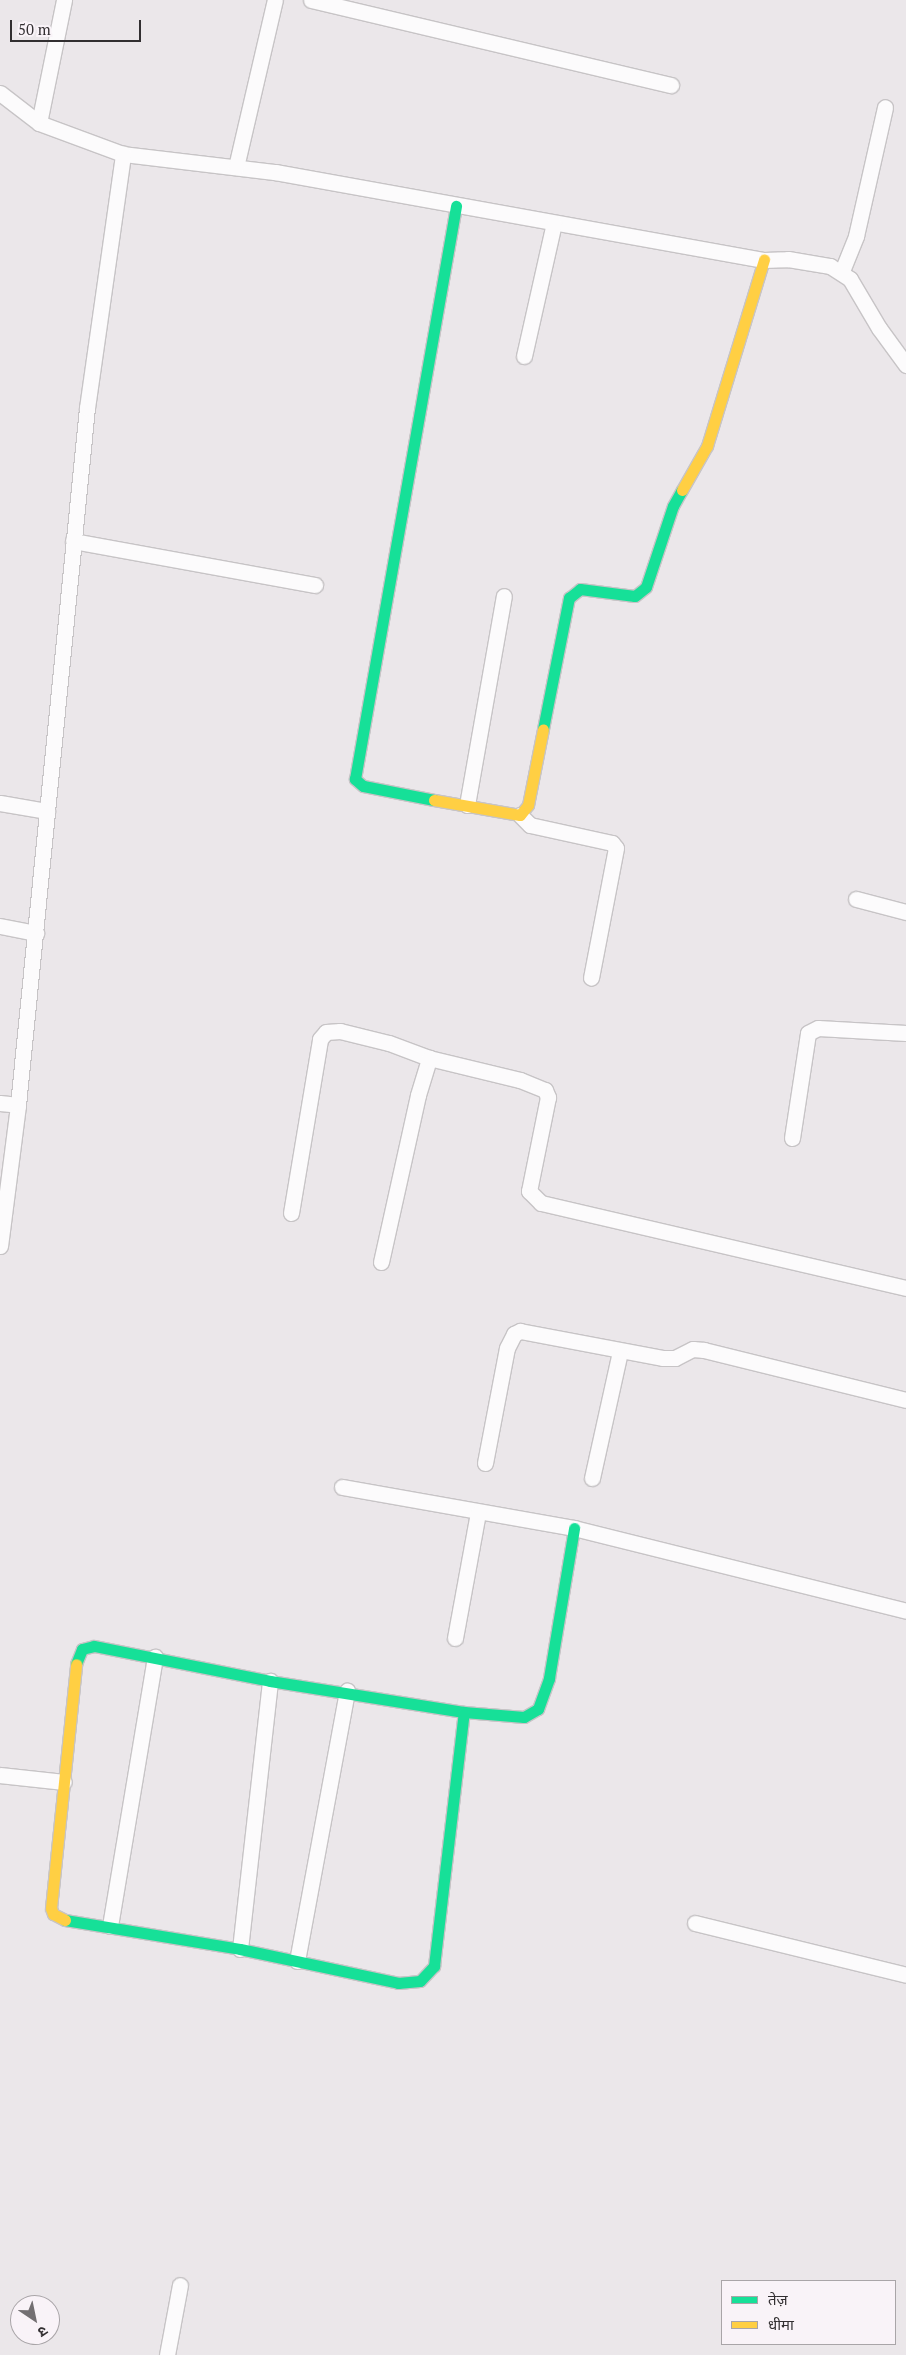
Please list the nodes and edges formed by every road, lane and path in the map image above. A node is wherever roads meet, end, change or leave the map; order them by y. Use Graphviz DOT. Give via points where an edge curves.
graph roads {
  1 [pos="64,0"];
  2 [pos="274,0"];
  3 [pos="312,0"];
  4 [pos="672,85"];
  5 [pos="0,93"];
  6 [pos="885,107"];
  7 [pos="39,123"];
  8 [pos="123,154"];
  9 [pos="236,167"];
  10 [pos="456,206"];
  11 [pos="554,223"];
  12 [pos="764,260"];
  13 [pos="842,271"];
  14 [pos="524,356"];
  15 [pos="906,365"];
  16 [pos="73,541"];
  17 [pos="315,584"];
  18 [pos="504,596"];
  19 [pos="0,802"];
  20 [pos="467,805"];
  21 [pos="47,811"];
  22 [pos="520,815"];
  23 [pos="856,899"];
  24 [pos="906,912"];
  25 [pos="0,926"];
  26 [pos="36,933"];
  27 [pos="591,978"];
  28 [pos="906,1033"];
  29 [pos="429,1058"];
  30 [pos="0,1103"];
  31 [pos="18,1105"];
  32 [pos="792,1138"];
  33 [pos="291,1213"];
  34 [pos="1,1227"];
  35 [pos="0,1246"];
  36 [pos="381,1262"];
  37 [pos="906,1288"];
  38 [pos="620,1352"];
  39 [pos="906,1400"];
  40 [pos="485,1463"];
  41 [pos="592,1478"];
  42 [pos="342,1487"];
  43 [pos="478,1513"];
  44 [pos="574,1528"];
  45 [pos="906,1611"];
  46 [pos="455,1638"];
  47 [pos="155,1657"];
  48 [pos="270,1681"];
  49 [pos="347,1691"];
  50 [pos="464,1712"];
  51 [pos="0,1775"];
  52 [pos="64,1782"];
  53 [pos="694,1923"];
  54 [pos="110,1926"];
  55 [pos="240,1949"];
  56 [pos="297,1961"];
  57 [pos="906,1974"];
  58 [pos="180,2286"];
  59 [pos="167,2355"];
  1 -- 7 [label="street"];
  2 -- 9 [label="street"];
  3 -- 4 [label="street"];
  5 -- 7 [label="street"];
  6 -- 13 [label="street" via="856,236"];
  7 -- 8 [label="street"];
  8 -- 9 [label="street"];
  8 -- 16 [label="street"];
  9 -- 10 [label="street" via="398,193"];
  10 -- 11 [label="street"];
  10 -- 20 [label="street" via="355,779 363,786"];
  11 -- 12 [label="street"];
  11 -- 14 [label="street"];
  12 -- 13 [label="street" via="810,261"];
  12 -- 22 [label="street" via="705,452 673,506 646,587 635,596 580,589 569,598 528,805"];
  13 -- 15 [label="street"];
  16 -- 17 [label="street"];
  16 -- 21 [label="street"];
  18 -- 20 [label="street"];
  19 -- 21 [label="street"];
  20 -- 22 [label="street"];
  21 -- 26 [label="street"];
  22 -- 27 [label="street" via="530,826 612,844 616,848"];
  23 -- 24 [label="street"];
  25 -- 26 [label="street"];
  26 -- 31 [label="street"];
  28 -- 32 [label="street" via="812,1029 808,1033"];
  29 -- 33 [label="street" via="358,1035 331,1030 323,1034"];
  29 -- 36 [label="street"];
  29 -- 37 [label="street" via="520,1080 545,1090 548,1097 529,1191 535,1200"];
  30 -- 31 [label="street"];
  31 -- 34 [label="street"];
  34 -- 35 [label="street"];
  38 -- 39 [label="street" via="668,1358 696,1349"];
  38 -- 40 [label="street" via="528,1330 514,1334 507,1348"];
  38 -- 41 [label="street"];
  42 -- 43 [label="street"];
  43 -- 44 [label="street"];
  43 -- 46 [label="street"];
  44 -- 45 [label="street"];
  44 -- 50 [label="street" via="543,1701 532,1714 524,1717"];
  47 -- 48 [label="street"];
  47 -- 52 [label="street" via="94,1646 87,1647 78,1655"];
  47 -- 54 [label="street"];
  48 -- 49 [label="street"];
  48 -- 55 [label="street"];
  49 -- 50 [label="street"];
  49 -- 56 [label="street"];
  50 -- 56 [label="street" via="434,1966 420,1981 407,1984"];
  51 -- 52 [label="street"];
  52 -- 54 [label="street" via="52,1911 64,1920"];
  53 -- 57 [label="street"];
  54 -- 55 [label="street"];
  55 -- 56 [label="street"];
  58 -- 59 [label="street"];
}
